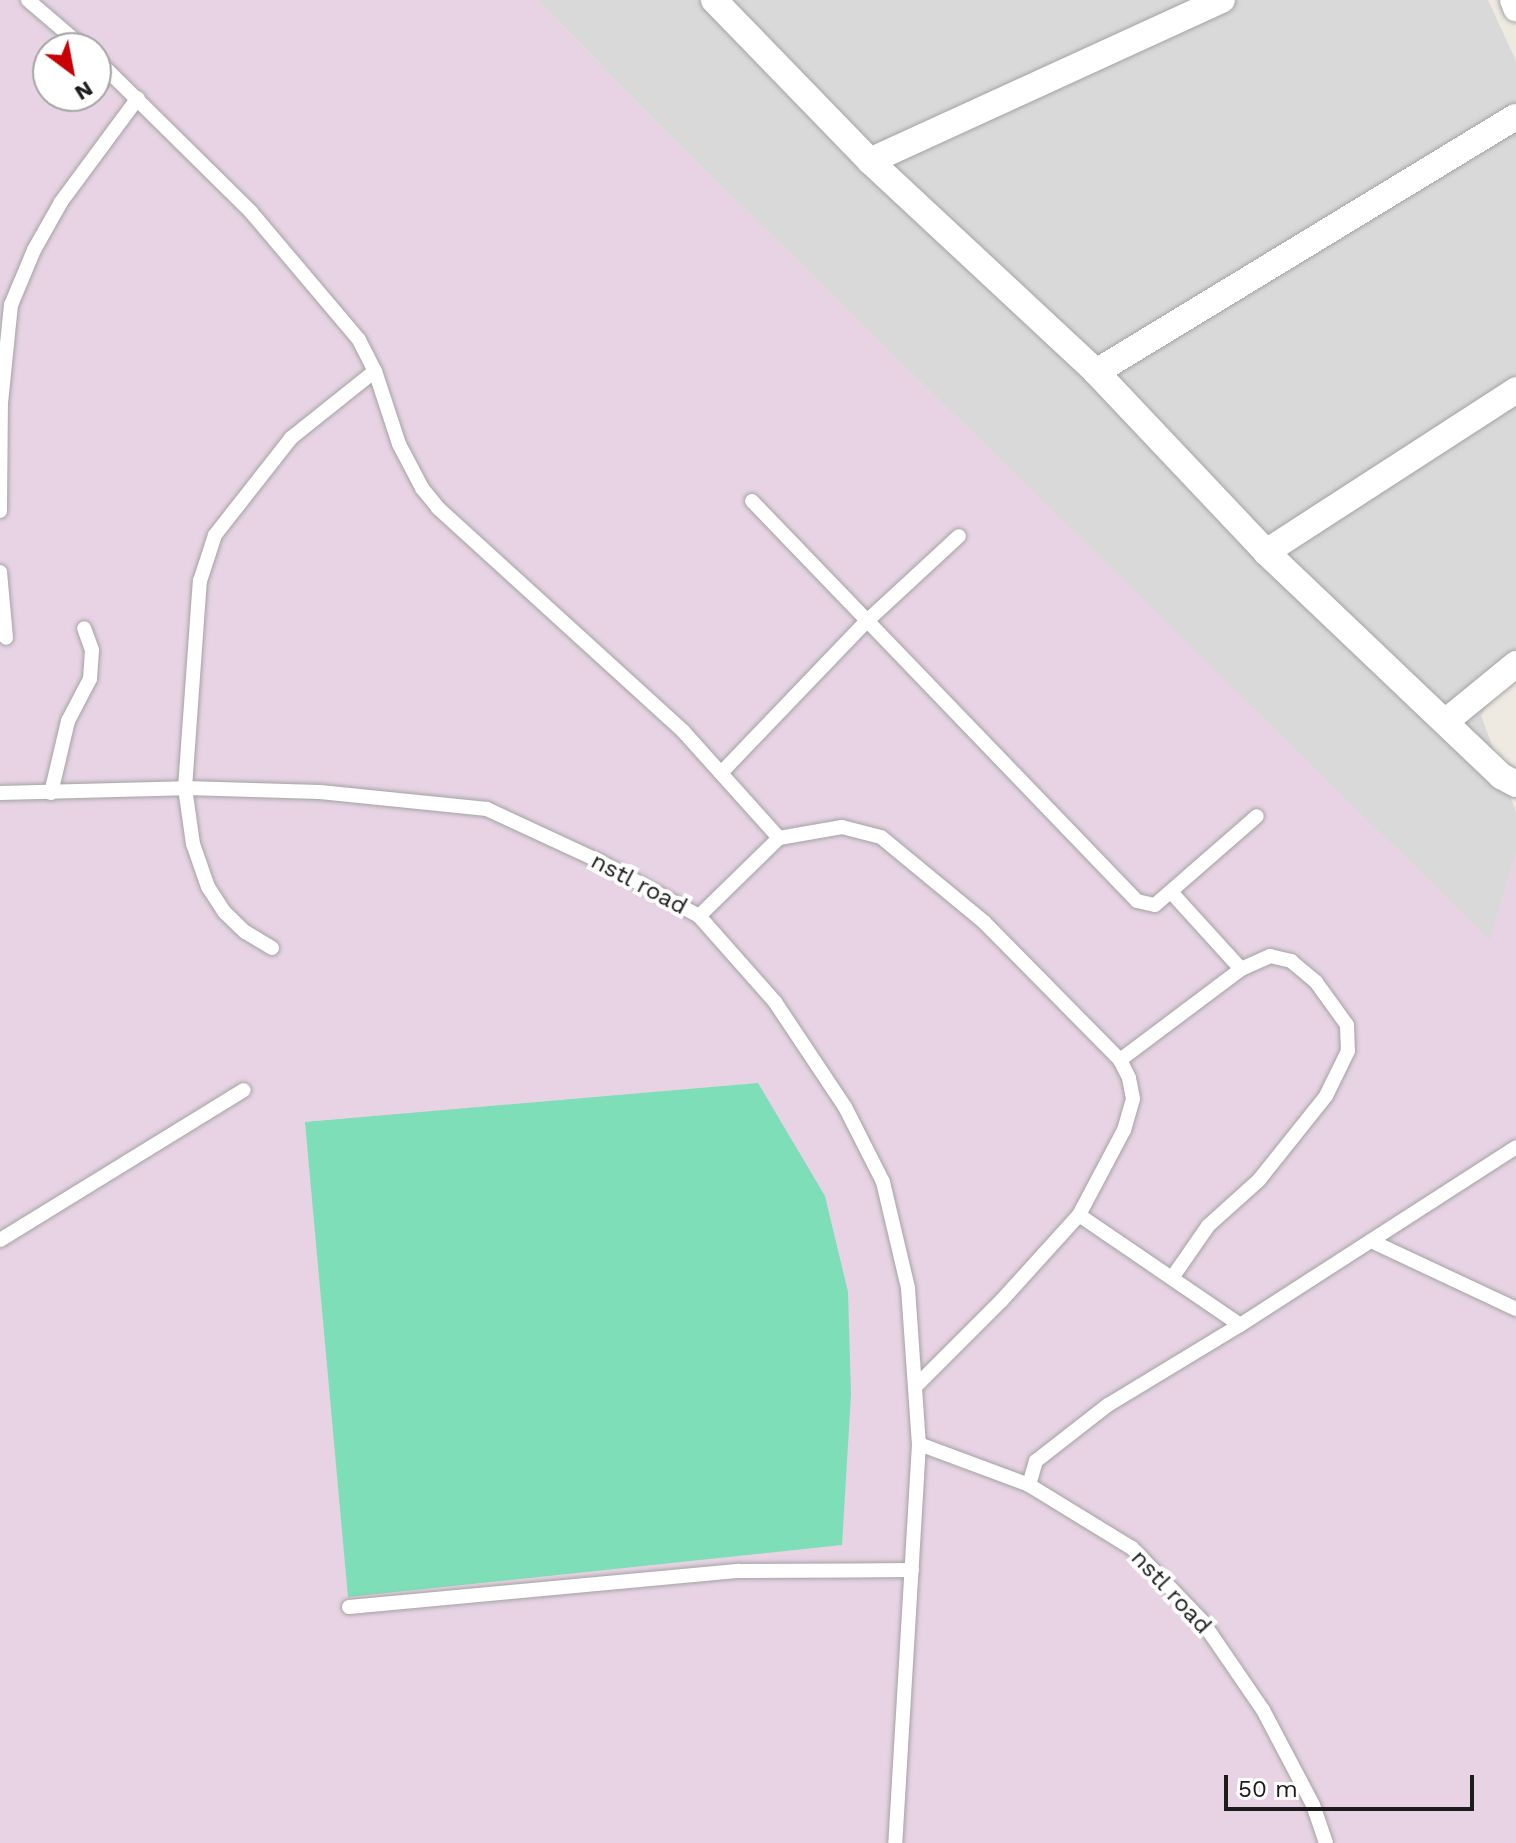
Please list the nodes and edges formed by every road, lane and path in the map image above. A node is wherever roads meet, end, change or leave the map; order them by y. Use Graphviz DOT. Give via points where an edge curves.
graph roads {
  1 [pos="28,0"];
  2 [pos="714,0"];
  3 [pos="1222,0"];
  4 [pos="1513,0"];
  5 [pos="1516,8"];
  6 [pos="65,32"];
  7 [pos="112,74"];
  8 [pos="138,98"];
  9 [pos="1516,117"];
  10 [pos="870,161"];
  11 [pos="5,324"];
  12 [pos="375,371"];
  13 [pos="1096,372"];
  14 [pos="1516,390"];
  15 [pos="752,501"];
  16 [pos="0,511"];
  17 [pos="959,536"];
  18 [pos="1266,552"];
  19 [pos="0,572"];
  20 [pos="867,621"];
  21 [pos="84,628"];
  22 [pos="6,638"];
  23 [pos="1516,664"];
  24 [pos="1445,722"];
  25 [pos="721,773"];
  26 [pos="1516,784"];
  27 [pos="185,788"];
  28 [pos="0,793"];
  29 [pos="51,793"];
  30 [pos="1257,816"];
  31 [pos="779,838"];
  32 [pos="1171,892"];
  33 [pos="699,916"];
  34 [pos="272,948"];
  35 [pos="1241,969"];
  36 [pos="1120,1060"];
  37 [pos="244,1090"];
  38 [pos="1516,1147"];
  39 [pos="1079,1215"];
  40 [pos="0,1240"];
  41 [pos="1371,1241"];
  42 [pos="1172,1278"];
  43 [pos="1516,1309"];
  44 [pos="1240,1325"];
  45 [pos="916,1386"];
  46 [pos="919,1444"];
  47 [pos="1029,1485"];
  48 [pos="912,1570"];
  49 [pos="349,1607"];
  50 [pos="895,1843"];
  51 [pos="1326,1843"];
  1 -- 6 [label="lane"];
  2 -- 10 [label="street"];
  3 -- 10 [label="street"];
  4 -- 5 [label="street"];
  7 -- 8 [label="lane"];
  8 -- 11 [label="lane" via="61,202 34,250"];
  8 -- 12 [label="lane" via="251,212 359,340"];
  9 -- 13 [label="street"];
  10 -- 13 [label="street"];
  11 -- 16 [label="lane"];
  12 -- 25 [label="lane" via="399,444 438,508 683,731"];
  12 -- 27 [label="lane" via="291,438 215,535 200,581"];
  13 -- 18 [label="street"];
  14 -- 18 [label="street"];
  15 -- 20 [label="lane"];
  17 -- 20 [label="lane"];
  18 -- 24 [label="street"];
  19 -- 22 [label="lane"];
  20 -- 25 [label="lane"];
  20 -- 32 [label="lane" via="1137,901 1155,905"];
  21 -- 29 [label="lane" via="92,650 90,679 68,721"];
  23 -- 24 [label="street"];
  24 -- 26 [label="street"];
  25 -- 31 [label="lane"];
  27 -- 29 [label="lane, nstl road"];
  27 -- 33 [label="lane, nstl road" via="320,792 487,809 599,861"];
  27 -- 34 [label="lane" via="193,844 208,887 225,913"];
  28 -- 29 [label="lane, nstl road"];
  30 -- 32 [label="lane"];
  31 -- 33 [label="lane"];
  31 -- 36 [label="lane" via="842,827 881,837 984,922"];
  32 -- 35 [label="lane"];
  33 -- 45 [label="lane, nstl road" via="775,1002 845,1107 883,1182 908,1288"];
  35 -- 36 [label="lane"];
  35 -- 42 [label="lane" via="1270,956 1291,961 1339,1011 1347,1025 1348,1051 1326,1096 1293,1141 1208,1226"];
  36 -- 39 [label="lane" via="1133,1099 1124,1130"];
  37 -- 40 [label="lane"];
  38 -- 41 [label="lane"];
  39 -- 42 [label="lane"];
  39 -- 45 [label="lane"];
  41 -- 43 [label="lane"];
  41 -- 44 [label="lane"];
  42 -- 44 [label="lane"];
  44 -- 47 [label="lane" via="1108,1405 1050,1447 1036,1461"];
  45 -- 46 [label="lane, nstl road"];
  46 -- 47 [label="lane, nstl road"];
  46 -- 48 [label="lane, nstl road"];
  47 -- 51 [label="lane, nstl road" via="1132,1548 1202,1621 1263,1710 1313,1805"];
  48 -- 49 [label="lane" via="739,1571"];
  48 -- 50 [label="lane, nstl road"];
}
